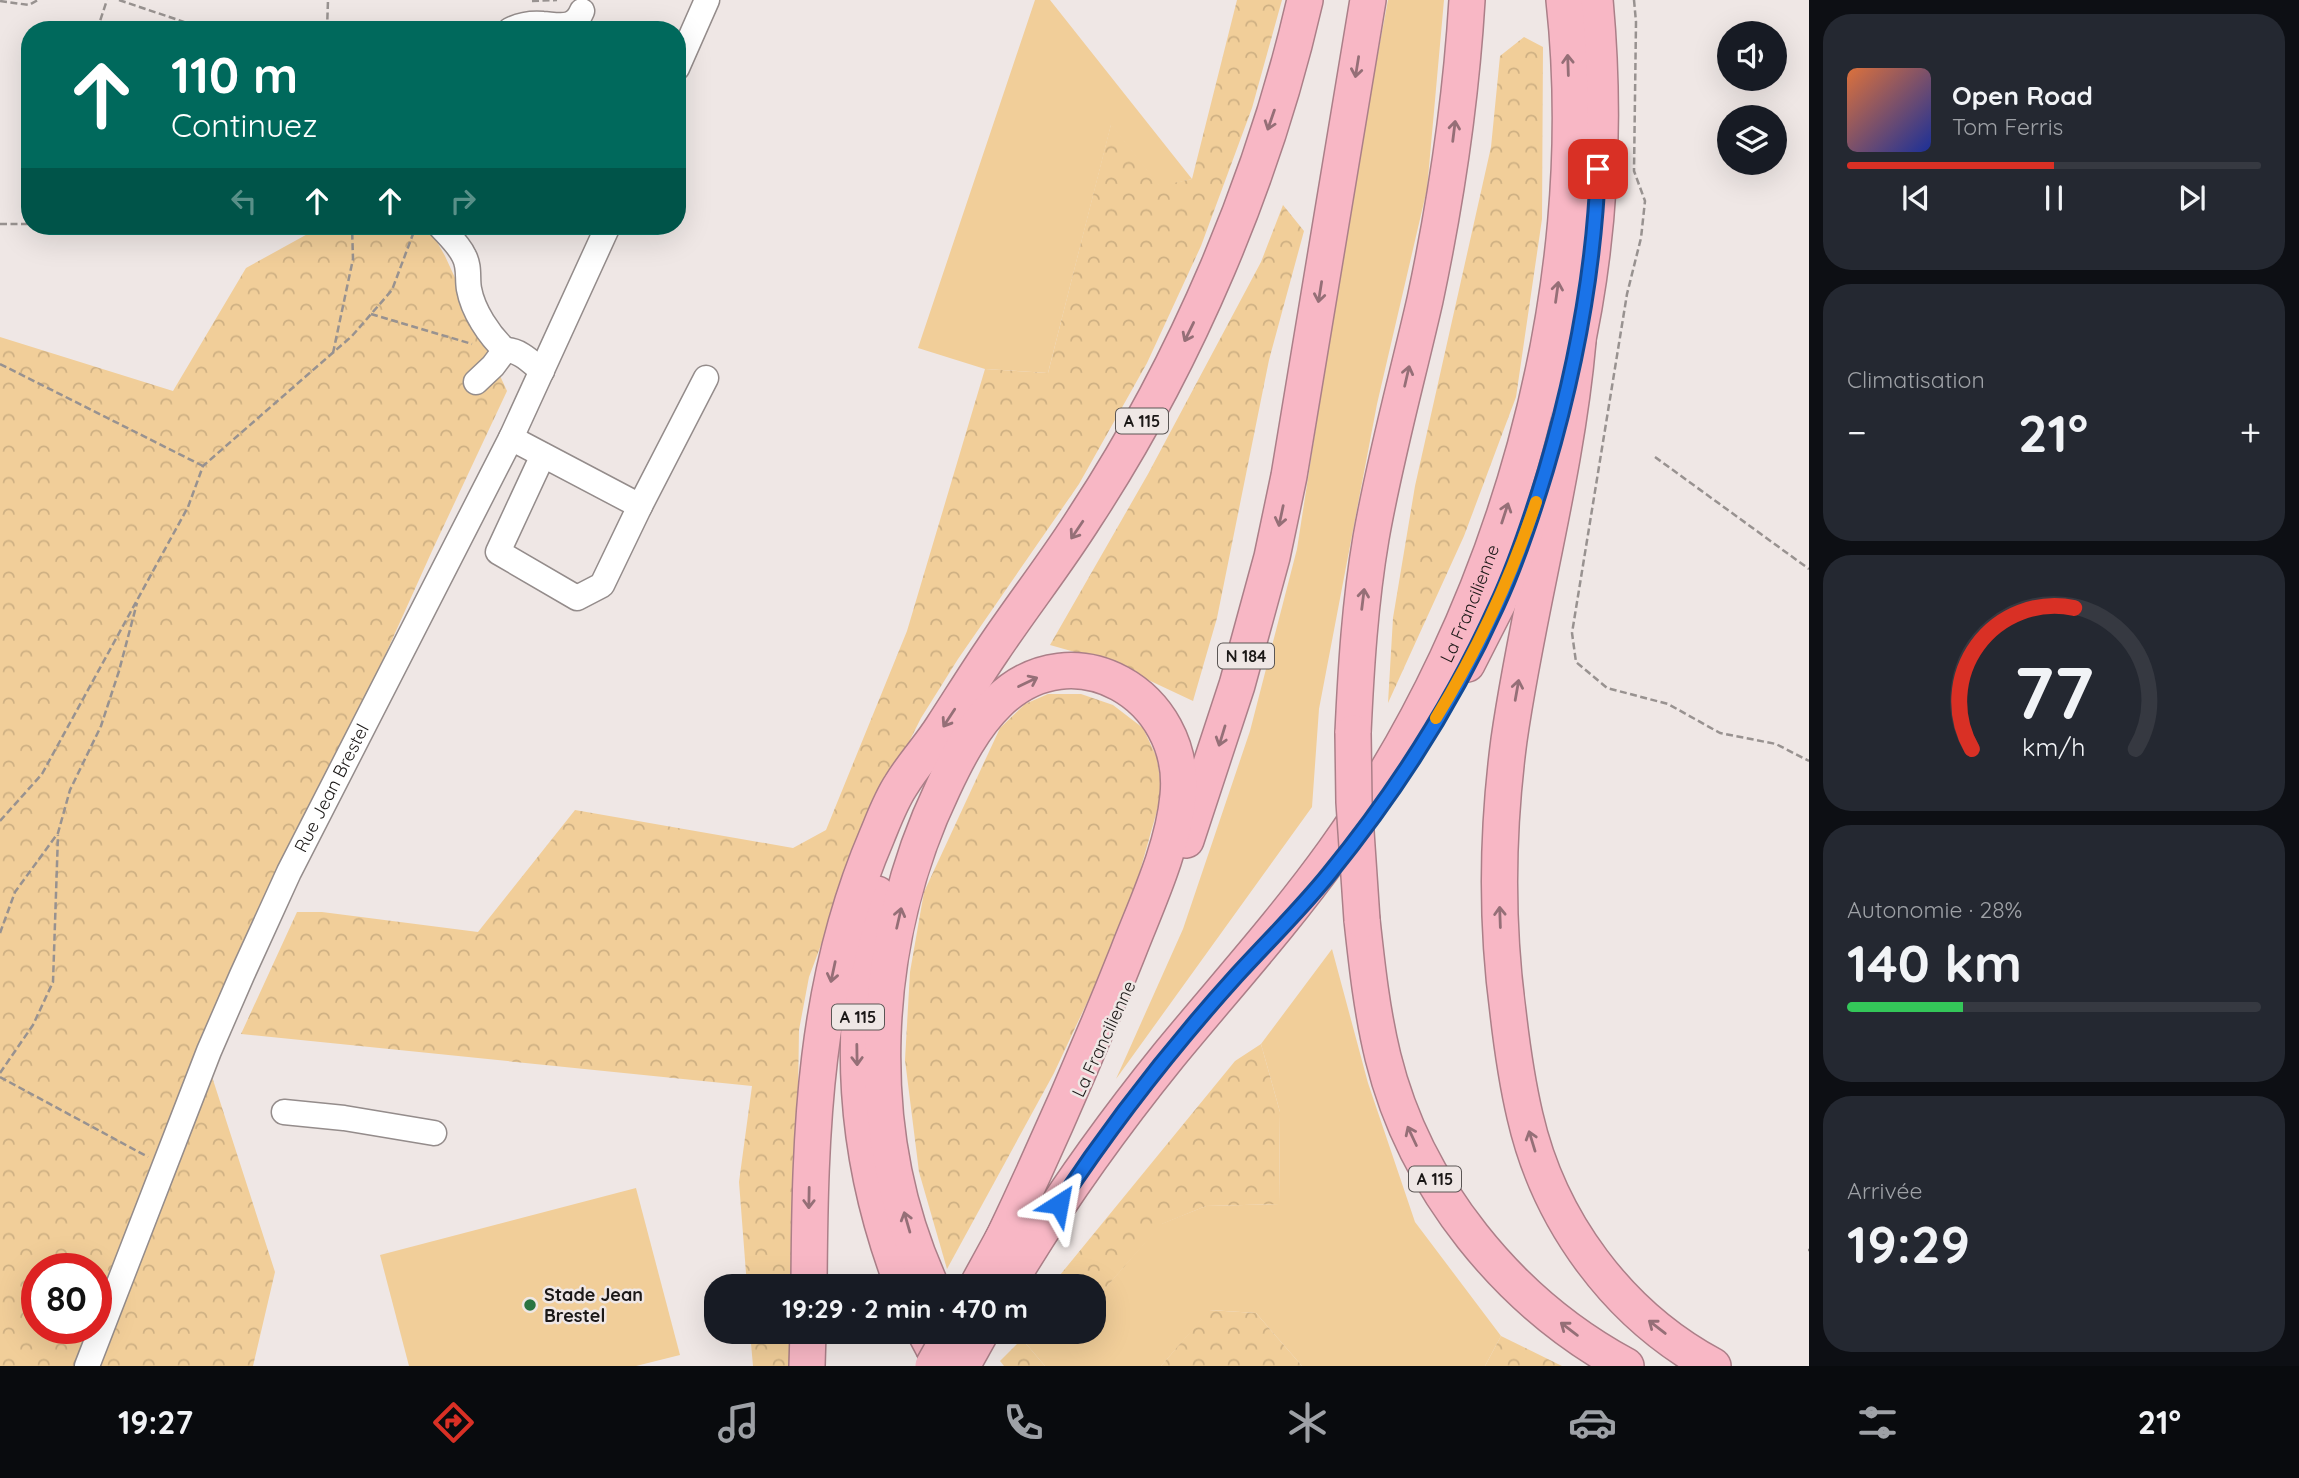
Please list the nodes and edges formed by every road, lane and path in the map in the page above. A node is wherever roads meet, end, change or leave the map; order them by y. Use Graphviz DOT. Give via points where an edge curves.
graph roads {
  1 [pos="38,0"];
  2 [pos="107,0"];
  3 [pos="119,0"];
  4 [pos="328,0"];
  5 [pos="557,0"];
  6 [pos="707,0"];
  7 [pos="1306,0"];
  8 [pos="1368,0"];
  9 [pos="1467,0"];
  10 [pos="1564,0"];
  11 [pos="1595,0"];
  12 [pos="1634,0"];
  13 [pos="0,1"];
  14 [pos="534,1"];
  15 [pos="582,11"];
  16 [pos="100,21"];
  17 [pos="181,21"];
  18 [pos="327,21"];
  19 [pos="574,21"];
  20 [pos="686,48"];
  21 [pos="0,224"];
  22 [pos="21,224"];
  23 [pos="352,235"];
  24 [pos="413,235"];
  25 [pos="447,235"];
  26 [pos="604,235"];
  27 [pos="371,314"];
  28 [pos="1578,341"];
  29 [pos="501,346"];
  30 [pos="332,353"];
  31 [pos="0,365"];
  32 [pos="542,371"];
  33 [pos="706,378"];
  34 [pos="476,382"];
  35 [pos="512,438"];
  36 [pos="543,455"];
  37 [pos="1655,457"];
  38 [pos="203,466"];
  39 [pos="640,506"];
  40 [pos="1809,569"];
  41 [pos="139,597"];
  42 [pos="926,753"];
  43 [pos="1809,761"];
  44 [pos="0,821"];
  45 [pos="58,833"];
  46 [pos="0,933"];
  47 [pos="1234,978"];
  48 [pos="0,1075"];
  49 [pos="284,1112"];
  50 [pos="435,1133"];
  51 [pos="165,1166"];
  52 [pos="993,1271"];
  53 [pos="808,1274"];
  54 [pos="899,1274"];
  55 [pos="926,1274"];
  56 [pos="808,1344"];
  57 [pos="931,1344"];
  58 [pos="945,1344"];
  59 [pos="959,1344"];
  60 [pos="974,1344"];
  61 [pos="87,1366"];
  62 [pos="807,1366"];
  63 [pos="933,1366"];
  64 [pos="943,1366"];
  65 [pos="962,1366"];
  66 [pos="972,1366"];
  67 [pos="1626,1366"];
  68 [pos="1713,1366"];
  1 -- 13 [label="path" via="29,5"];
  2 -- 16 [label="path"];
  3 -- 17 [label="path"];
  4 -- 18 [label="path"];
  5 -- 14 [label="path"];
  6 -- 20 [label="street"];
  7 -- 42 [label="highway, A 115, one-way" via="1293,56 1241,210 1189,333 1086,516"];
  8 -- 52 [label="highway, La Francilienne / N 184, one-way" via="1289,476 1237,685 1195,817 1131,981"];
  67 -- 9 [label="highway, A 115, one-way, bridge" via="1567,1329 1518,1286 1475,1240 1438,1185 1409,1128 1383,1058 1362,920 1353,733 1358,638 1371,538 1444,198"];
  47 -- 10 [label="highway, La Francilienne, one-way" via="1322,868 1388,768 1456,639 1492,550 1533,416 1558,284 1568,152"];
  11 -- 28 [label="highway" via="1600,90 1596,217"];
  12 -- 43 [label="path" via="1634,171 1645,201 1572,633 1576,662 1608,688 1668,704 1720,733 1776,744"];
  15 -- 19 [label="street"];
  21 -- 22 [label="path"];
  23 -- 30 [label="path" via="353,259"];
  24 -- 27 [label="path" via="392,290"];
  25 -- 29 [label="street" via="464,255 472,298"];
  26 -- 32 [label="street, Rue Jean Brestel"];
  27 -- 29 [label="path" via="478,346"];
  27 -- 30 [label="path"];
  28 -- 47 [label="highway" via="1536,503 1478,646 1366,827"];
  68 -- 28 [label="highway, one-way" via="1639,1312 1573,1233 1532,1143 1512,1045 1500,922 1505,778 1529,624 1560,474"];
  29 -- 32 [label="street"];
  29 -- 34 [label="street"];
  30 -- 38 [label="path"];
  31 -- 38 [label="path"];
  32 -- 35 [label="street, Rue Jean Brestel"];
  33 -- 39 [label="street"];
  35 -- 36 [label="street"];
  35 -- 51 [label="street, Rue Jean Brestel" via="289,872 225,1013"];
  36 -- 39 [label="street"];
  36 -- 39 [label="street" via="498,552 577,598 601,585"];
  37 -- 40 [label="path"];
  38 -- 41 [label="path" via="188,507"];
  41 -- 44 [label="path" via="42,774"];
  41 -- 45 [label="path" via="120,671 69,790"];
  42 -- 53 [label="highway, one-way" via="901,784 877,837 835,963 813,1098"];
  42 -- 54 [label="highway, A 115, one-way" via="923,774 901,819 878,887 864,955 857,1024 866,1158"];
  45 -- 46 [label="path" via="15,892"];
  45 -- 48 [label="path" via="53,982 33,1025"];
  47 -- 52 [label="highway, La Francilienne" via="1113,1127 1030,1247"];
  48 -- 51 [label="path"];
  49 -- 50 [label="street"];
  51 -- 61 [label="street, Rue Jean Brestel"];
  55 -- 52 [label="highway, one-way" via="900,1193 885,1100 886,985 906,886 932,811 989,712 1034,678 1065,671 1093,674 1135,692 1158,715 1175,753 1178,795 1163,857 1134,937"];
  56 -- 62 [label="highway"];
  57 -- 64 [label="highway"];
  58 -- 63 [label="highway, bridge"];
  59 -- 66 [label="highway"];
  60 -- 65 [label="highway, bridge"];
}
